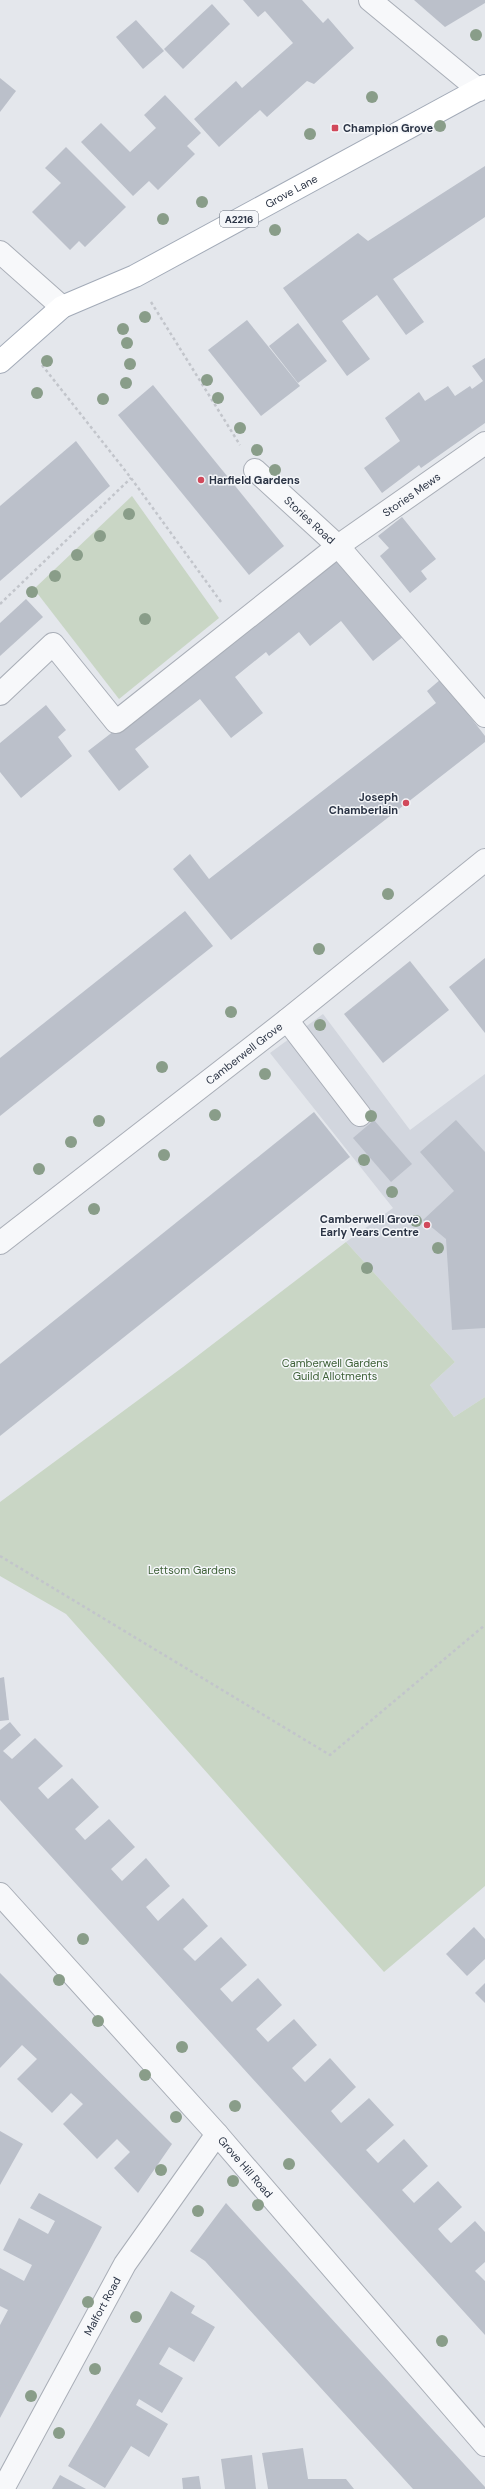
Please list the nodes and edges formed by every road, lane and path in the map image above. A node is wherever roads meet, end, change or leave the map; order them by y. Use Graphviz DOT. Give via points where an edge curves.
graph roads {
  1 [pos="370,0"];
  2 [pos="482,88"];
  3 [pos="0,252"];
  4 [pos="62,307"];
  5 [pos="156,309"];
  6 [pos="23,342"];
  7 [pos="0,362"];
  8 [pos="485,443"];
  9 [pos="255,470"];
  10 [pos="131,478"];
  11 [pos="338,546"];
  12 [pos="0,604"];
  13 [pos="237,625"];
  14 [pos="0,694"];
  15 [pos="485,716"];
  16 [pos="485,860"];
  17 [pos="287,1020"];
  18 [pos="360,1115"];
  19 [pos="0,1243"];
  20 [pos="0,1556"];
  21 [pos="485,1625"];
  22 [pos="0,1894"];
  23 [pos="217,2134"];
  24 [pos="485,2445"];
  25 [pos="3,2489"];
  1 -- 2 [label="street"];
  2 -- 4 [label="main road, Grove Lane / A2216" via="135,276"];
  3 -- 4 [label="street"];
  4 -- 6 [label="main road, Grove Lane / A2216"];
  5 -- 9 [label="path"];
  6 -- 7 [label="main road, Grove Lane / A2216"];
  6 -- 10 [label="path"];
  8 -- 11 [label="street, Stories Mews"];
  9 -- 11 [label="street, Stories Road"];
  10 -- 12 [label="path"];
  10 -- 13 [label="path"];
  11 -- 13 [label="street"];
  11 -- 15 [label="street, Stories Road"];
  13 -- 14 [label="street" via="116,722 53,644"];
  16 -- 17 [label="street, Camberwell Grove"];
  17 -- 18 [label="street"];
  17 -- 19 [label="street, Camberwell Grove"];
  20 -- 21 [label="path" via="330,1755"];
  22 -- 23 [label="street, Grove Hill Road"];
  23 -- 24 [label="street, Grove Hill Road"];
  23 -- 25 [label="street, Malfort Road" via="125,2264"];
}
